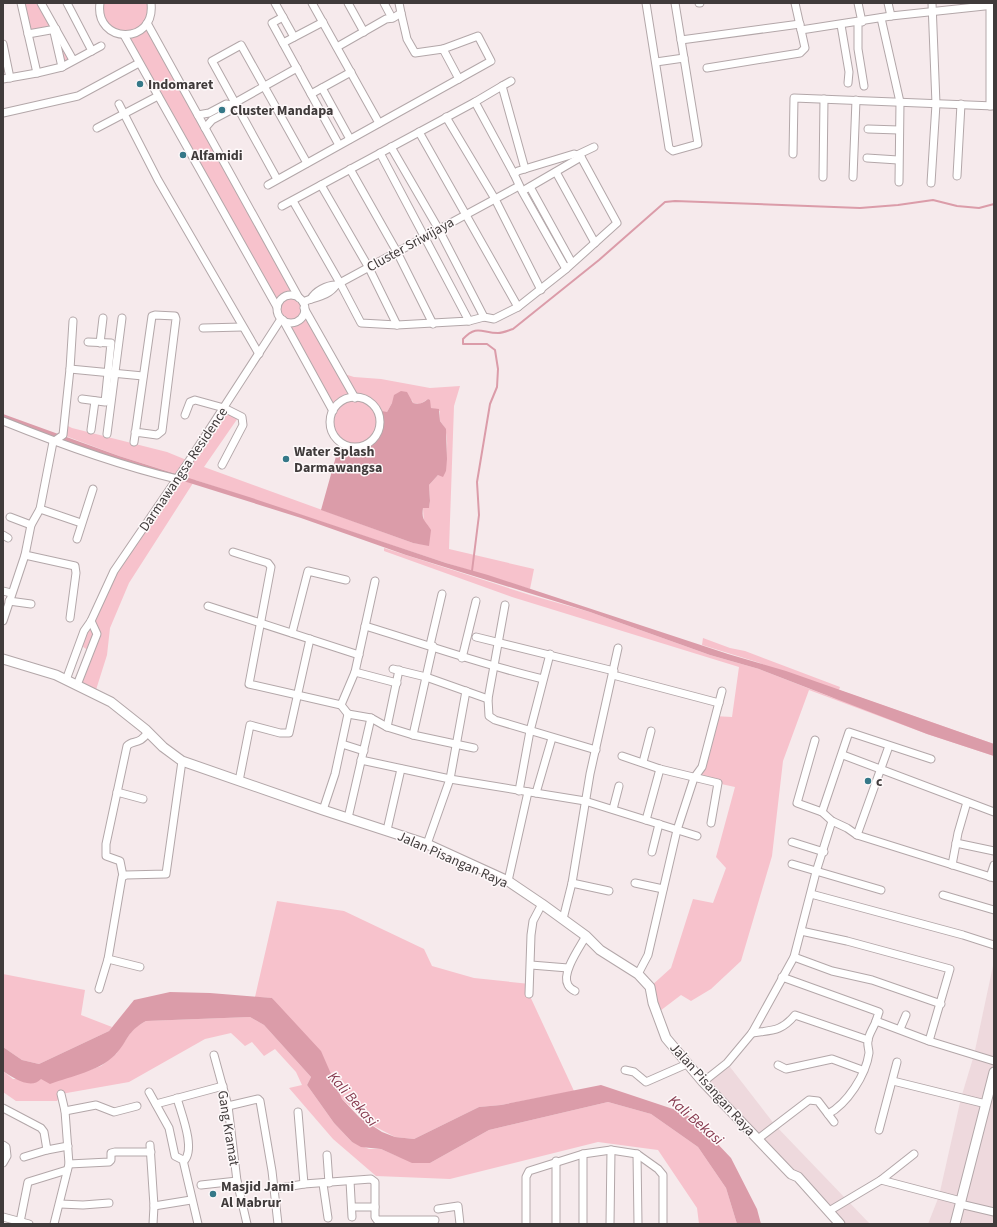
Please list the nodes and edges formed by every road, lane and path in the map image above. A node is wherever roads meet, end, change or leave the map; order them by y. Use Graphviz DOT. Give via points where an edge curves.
graph roads {
  1 [pos="21,3"];
  2 [pos="41,3"];
  3 [pos="67,3"];
  4 [pos="100,3"];
  5 [pos="151,3"];
  6 [pos="275,3"];
  7 [pos="312,3"];
  8 [pos="348,3"];
  9 [pos="384,3"];
  10 [pos="399,3"];
  11 [pos="646,3"];
  12 [pos="675,3"];
  13 [pos="795,3"];
  14 [pos="858,3"];
  15 [pos="888,3"];
  16 [pos="932,3"];
  17 [pos="961,6"];
  18 [pos="992,6"];
  19 [pos="933,12"];
  20 [pos="401,13"];
  21 [pos="891,16"];
  22 [pos="283,17"];
  23 [pos="392,18"];
  24 [pos="881,18"];
  25 [pos="323,22"];
  26 [pos="860,22"];
  27 [pos="147,23"];
  28 [pos="841,25"];
  29 [pos="801,27"];
  30 [pos="55,30"];
  31 [pos="364,32"];
  32 [pos="28,34"];
  33 [pos="124,35"];
  34 [pos="294,37"];
  35 [pos="681,40"];
  36 [pos="283,43"];
  37 [pos="3,44"];
  38 [pos="101,46"];
  39 [pos="337,47"];
  40 [pos="443,49"];
  41 [pos="92,51"];
  42 [pos="684,58"];
  43 [pos="73,60"];
  44 [pos="656,62"];
  45 [pos="139,63"];
  46 [pos="62,67"];
  47 [pos="297,68"];
  48 [pos="707,68"];
  49 [pos="351,72"];
  50 [pos="37,73"];
  51 [pos="6,78"];
  52 [pos="459,78"];
  53 [pos="510,81"];
  54 [pos="848,83"];
  55 [pos="265,86"];
  56 [pos="502,86"];
  57 [pos="864,86"];
  58 [pos="322,88"];
  59 [pos="311,94"];
  60 [pos="158,96"];
  61 [pos="824,99"];
  62 [pos="856,100"];
  63 [pos="475,102"];
  64 [pos="900,102"];
  65 [pos="119,104"];
  66 [pos="234,104"];
  67 [pos="936,104"];
  68 [pos="961,104"];
  69 [pos="992,106"];
  70 [pos="3,113"];
  71 [pos="124,114"];
  72 [pos="198,115"];
  73 [pos="211,116"];
  74 [pos="446,117"];
  75 [pos="380,122"];
  76 [pos="97,128"];
  77 [pos="205,128"];
  78 [pos="868,129"];
  79 [pos="899,130"];
  80 [pos="419,132"];
  81 [pos="350,139"];
  82 [pos="339,145"];
  83 [pos="594,147"];
  84 [pos="391,148"];
  85 [pos="380,153"];
  86 [pos="793,154"];
  87 [pos="579,156"];
  88 [pos="867,158"];
  89 [pos="898,160"];
  90 [pos="307,163"];
  91 [pos="525,169"];
  92 [pos="350,170"];
  93 [pos="556,172"];
  94 [pos="514,174"];
  95 [pos="957,176"];
  96 [pos="823,177"];
  97 [pos="853,177"];
  98 [pos="277,179"];
  99 [pos="898,182"];
  100 [pos="931,183"];
  101 [pos="268,185"];
  102 [pos="321,186"];
  103 [pos="530,187"];
  104 [pos="520,188"];
  105 [pos="495,198"];
  106 [pos="293,201"];
  107 [pos="282,206"];
  108 [pos="465,213"];
  109 [pos="438,228"];
  110 [pos="424,237"];
  111 [pos="595,243"];
  112 [pos="397,252"];
  113 [pos="572,263"];
  114 [pos="369,268"];
  115 [pos="566,268"];
  116 [pos="338,284"];
  117 [pos="541,290"];
  118 [pos="302,303"];
  119 [pos="277,307"];
  120 [pos="518,307"];
  121 [pos="484,317"];
  122 [pos="102,318"];
  123 [pos="122,318"];
  124 [pos="282,320"];
  125 [pos="74,321"];
  126 [pos="469,321"];
  127 [pos="434,324"];
  128 [pos="397,325"];
  129 [pos="242,327"];
  130 [pos="203,328"];
  131 [pos="88,342"];
  132 [pos="100,342"];
  133 [pos="258,354"];
  134 [pos="70,369"];
  135 [pos="112,373"];
  136 [pos="143,376"];
  137 [pos="355,398"];
  138 [pos="82,399"];
  139 [pos="95,401"];
  140 [pos="224,408"];
  141 [pos="333,411"];
  142 [pos="185,415"];
  143 [pos="3,421"];
  144 [pos="91,430"];
  145 [pos="135,432"];
  146 [pos="107,434"];
  147 [pos="54,442"];
  148 [pos="134,442"];
  149 [pos="222,465"];
  150 [pos="177,479"];
  151 [pos="93,488"];
  152 [pos="40,509"];
  153 [pos="10,516"];
  154 [pos="81,523"];
  155 [pos="31,525"];
  156 [pos="77,539"];
  157 [pos="233,552"];
  158 [pos="24,555"];
  159 [pos="346,580"];
  160 [pos="375,581"];
  161 [pos="3,591"];
  162 [pos="11,593"];
  163 [pos="442,594"];
  164 [pos="476,601"];
  165 [pos="9,602"];
  166 [pos="31,604"];
  167 [pos="505,605"];
  168 [pos="208,606"];
  169 [pos="70,618"];
  170 [pos="3,621"];
  171 [pos="91,621"];
  172 [pos="260,623"];
  173 [pos="365,626"];
  174 [pos="292,633"];
  175 [pos="476,637"];
  176 [pos="310,639"];
  177 [pos="500,641"];
  178 [pos="79,644"];
  179 [pos="432,646"];
  180 [pos="618,648"];
  181 [pos="90,651"];
  182 [pos="550,654"];
  183 [pos="359,655"];
  184 [pos="462,658"];
  185 [pos="3,659"];
  186 [pos="494,667"];
  187 [pos="355,672"];
  188 [pos="614,673"];
  189 [pos="426,678"];
  190 [pos="544,679"];
  191 [pos="66,680"];
  192 [pos="397,683"];
  193 [pos="80,686"];
  194 [pos="466,691"];
  195 [pos="722,691"];
  196 [pos="297,696"];
  197 [pos="488,699"];
  198 [pos="719,703"];
  199 [pos="342,705"];
  200 [pos="348,714"];
  201 [pos="371,718"];
  202 [pos="387,727"];
  203 [pos="530,731"];
  204 [pos="651,731"];
  205 [pos="148,732"];
  206 [pos="413,735"];
  207 [pos="552,738"];
  208 [pos="815,740"];
  209 [pos="342,744"];
  210 [pos="455,745"];
  211 [pos="889,746"];
  212 [pos="474,748"];
  213 [pos="596,750"];
  214 [pos="364,751"];
  215 [pos="842,755"];
  216 [pos="622,756"];
  217 [pos="931,759"];
  218 [pos="361,760"];
  219 [pos="182,761"];
  220 [pos="643,762"];
  221 [pos="401,769"];
  222 [pos="660,769"];
  223 [pos="882,769"];
  224 [pos="694,778"];
  225 [pos="450,779"];
  226 [pos="239,781"];
  227 [pos="619,786"];
  228 [pos="519,791"];
  229 [pos="117,792"];
  230 [pos="528,792"];
  231 [pos="536,793"];
  232 [pos="143,799"];
  233 [pos="585,801"];
  234 [pos="967,802"];
  235 [pos="613,809"];
  236 [pos="323,810"];
  237 [pos="822,812"];
  238 [pos="994,812"];
  239 [pos="348,818"];
  240 [pos="646,820"];
  241 [pos="832,822"];
  242 [pos="711,823"];
  243 [pos="659,824"];
  244 [pos="387,830"];
  245 [pos="677,830"];
  246 [pos="858,835"];
  247 [pos="697,836"];
  248 [pos="792,842"];
  249 [pos="956,843"];
  250 [pos="428,844"];
  251 [pos="994,851"];
  252 [pos="652,852"];
  253 [pos="824,852"];
  254 [pos="792,864"];
  255 [pos="952,865"];
  256 [pos="994,865"];
  257 [pos="816,872"];
  258 [pos="123,876"];
  259 [pos="992,878"];
  260 [pos="508,881"];
  261 [pos="572,883"];
  262 [pos="635,883"];
  263 [pos="663,889"];
  264 [pos="881,890"];
  265 [pos="609,891"];
  266 [pos="810,894"];
  267 [pos="944,895"];
  268 [pos="542,904"];
  269 [pos="994,910"];
  270 [pos="563,919"];
  271 [pos="801,931"];
  272 [pos="586,936"];
  273 [pos="994,945"];
  274 [pos="794,957"];
  275 [pos="108,960"];
  276 [pos="531,965"];
  277 [pos="140,967"];
  278 [pos="568,968"];
  279 [pos="638,974"];
  280 [pos="782,977"];
  281 [pos="99,989"];
  282 [pos="575,991"];
  283 [pos="529,994"];
  284 [pos="941,1004"];
  285 [pos="906,1015"];
  286 [pos="876,1021"];
  287 [pos="900,1030"];
  288 [pos="752,1033"];
  289 [pos="868,1040"];
  290 [pos="928,1041"];
  291 [pos="214,1055"];
  292 [pos="994,1061"];
  293 [pos="897,1062"];
  294 [pos="687,1064"];
  295 [pos="778,1066"];
  296 [pos="625,1070"];
  297 [pos="862,1070"];
  298 [pos="994,1072"];
  299 [pos="893,1081"];
  300 [pos="703,1082"];
  301 [pos="222,1086"];
  302 [pos="149,1092"];
  303 [pos="61,1094"];
  304 [pos="177,1098"];
  305 [pos="989,1101"];
  306 [pos="156,1104"];
  307 [pos="137,1106"];
  308 [pos="228,1106"];
  309 [pos="3,1108"];
  310 [pos="65,1110"];
  311 [pos="298,1112"];
  312 [pos="828,1114"];
  313 [pos="834,1122"];
  314 [pos="879,1130"];
  315 [pos="758,1139"];
  316 [pos="3,1146"];
  317 [pos="68,1146"];
  318 [pos="47,1150"];
  319 [pos="611,1150"];
  320 [pos="583,1154"];
  321 [pos="637,1154"];
  322 [pos="914,1154"];
  323 [pos="327,1155"];
  324 [pos="24,1157"];
  325 [pos="556,1161"];
  326 [pos="184,1162"];
  327 [pos="3,1163"];
  328 [pos="68,1167"];
  329 [pos="881,1180"];
  330 [pos="237,1181"];
  331 [pos="350,1181"];
  332 [pos="326,1183"];
  333 [pos="304,1184"];
  334 [pos="201,1185"];
  335 [pos="274,1189"];
  336 [pos="191,1200"];
  337 [pos="960,1202"];
  338 [pos="109,1203"];
  339 [pos="60,1204"];
  340 [pos="154,1206"];
  341 [pos="352,1207"];
  342 [pos="375,1207"];
  343 [pos="438,1209"];
  344 [pos="829,1211"];
  345 [pos="994,1212"];
  346 [pos="3,1217"];
  347 [pos="352,1217"];
  348 [pos="328,1218"];
  349 [pos="435,1220"];
  350 [pos="20,1222"];
  351 [pos="29,1224"];
  352 [pos="54,1224"];
  353 [pos="153,1224"];
  354 [pos="198,1224"];
  355 [pos="247,1224"];
  356 [pos="278,1224"];
  357 [pos="460,1224"];
  358 [pos="526,1224"];
  359 [pos="556,1224"];
  360 [pos="583,1224"];
  361 [pos="610,1224"];
  362 [pos="638,1224"];
  363 [pos="663,1224"];
  364 [pos="840,1224"];
  365 [pos="955,1224"];
  1 -- 32 [label="street"];
  2 -- 30 [label="street"];
  3 -- 41 [label="street"];
  4 -- 33 [label="street" via="103,23 114,33"];
  5 -- 27 [label="street"];
  6 -- 22 [label="street"];
  7 -- 25 [label="street"];
  8 -- 31 [label="street"];
  9 -- 23 [label="street"];
  10 -- 20 [label="street"];
  11 -- 44 [label="street"];
  12 -- 35 [label="street"];
  13 -- 29 [label="street"];
  14 -- 26 [label="street"];
  15 -- 21 [label="street"];
  16 -- 19 [label="street"];
  17 -- 18 [label="street"];
  17 -- 19 [label="street"];
  18 -- 69 [label="street"];
  19 -- 21 [label="street"];
  19 -- 67 [label="street"];
  20 -- 23 [label="street"];
  20 -- 40 [label="street" via="407,39 415,53"];
  21 -- 24 [label="street"];
  22 -- 34 [label="street"];
  22 -- 36 [label="street" via="272,23"];
  23 -- 31 [label="street"];
  24 -- 26 [label="street"];
  24 -- 64 [label="street"];
  25 -- 34 [label="street"];
  25 -- 39 [label="street"];
  26 -- 28 [label="street"];
  26 -- 57 [label="street" via="858,49"];
  27 -- 33 [label="street" via="138,31"];
  27 -- 72 [label="street"];
  28 -- 29 [label="street"];
  28 -- 54 [label="street" via="849,72"];
  29 -- 35 [label="street"];
  29 -- 48 [label="street" via="804,48 800,53"];
  30 -- 32 [label="street"];
  30 -- 43 [label="street"];
  30 -- 46 [label="street"];
  31 -- 39 [label="street"];
  32 -- 50 [label="street"];
  33 -- 45 [label="street"];
  34 -- 36 [label="street"];
  35 -- 42 [label="street"];
  36 -- 47 [label="street"];
  37 -- 51 [label="street"];
  38 -- 41 [label="street"];
  39 -- 49 [label="street"];
  40 -- 52 [label="street"];
  40 -- 52 [label="street" via="478,36 491,61"];
  41 -- 43 [label="street"];
  42 -- 44 [label="street"];
  42 -- 44 [label="street" via="698,144 673,151 669,148"];
  43 -- 46 [label="street"];
  45 -- 60 [label="street"];
  45 -- 70 [label="street" via="78,96"];
  46 -- 50 [label="street"];
  47 -- 55 [label="street"];
  47 -- 59 [label="street"];
  49 -- 58 [label="street"];
  49 -- 75 [label="street"];
  50 -- 51 [label="street"];
  52 -- 75 [label="street"];
  53 -- 56 [label="street"];
  55 -- 66 [label="street"];
  55 -- 66 [label="street" via="241,45 211,62"];
  55 -- 90 [label="street"];
  56 -- 63 [label="street"];
  56 -- 91 [label="street"];
  58 -- 59 [label="street"];
  58 -- 81 [label="street"];
  59 -- 82 [label="street"];
  60 -- 71 [label="street"];
  60 -- 119 [label="street"];
  61 -- 62 [label="street"];
  61 -- 86 [label="street" via="794,98"];
  61 -- 96 [label="street"];
  62 -- 64 [label="street"];
  62 -- 97 [label="street"];
  63 -- 74 [label="street"];
  63 -- 94 [label="street"];
  64 -- 67 [label="street"];
  64 -- 79 [label="street"];
  65 -- 71 [label="street"];
  66 -- 73 [label="street" via="226,104"];
  66 -- 98 [label="street"];
  67 -- 68 [label="street"];
  67 -- 100 [label="street"];
  68 -- 69 [label="street"];
  68 -- 95 [label="street"];
  71 -- 76 [label="street"];
  71 -- 129 [label="street" via="158,180"];
  72 -- 73 [label="street"];
  72 -- 77 [label="street"];
  73 -- 77 [label="street"];
  74 -- 80 [label="street"];
  74 -- 105 [label="street"];
  75 -- 81 [label="street"];
  77 -- 118 [label="street"];
  78 -- 79 [label="street"];
  79 -- 89 [label="street"];
  80 -- 84 [label="street"];
  80 -- 108 [label="street"];
  81 -- 82 [label="street"];
  82 -- 90 [label="street"];
  83 -- 87 [label="street"];
  84 -- 85 [label="street"];
  84 -- 109 [label="street"];
  85 -- 92 [label="street"];
  85 -- 110 [label="street"];
  87 -- 91 [label="street"];
  87 -- 93 [label="street, Cluster Sriwijaya"];
  87 -- 111 [label="street" via="616,223"];
  88 -- 89 [label="street"];
  89 -- 99 [label="street"];
  90 -- 98 [label="street"];
  91 -- 94 [label="street"];
  92 -- 102 [label="street"];
  92 -- 112 [label="street"];
  93 -- 103 [label="street, Cluster Sriwijaya"];
  93 -- 111 [label="street"];
  94 -- 104 [label="street"];
  98 -- 101 [label="street"];
  102 -- 106 [label="street"];
  102 -- 114 [label="street"];
  103 -- 104 [label="street, Cluster Sriwijaya"];
  103 -- 113 [label="street"];
  104 -- 105 [label="street, Cluster Sriwijaya"];
  104 -- 115 [label="street"];
  105 -- 108 [label="street, Cluster Sriwijaya"];
  105 -- 117 [label="street"];
  106 -- 107 [label="street"];
  106 -- 116 [label="street"];
  108 -- 109 [label="street, Cluster Sriwijaya"];
  108 -- 120 [label="street"];
  109 -- 110 [label="street, Cluster Sriwijaya"];
  109 -- 121 [label="street"];
  110 -- 112 [label="street, Cluster Sriwijaya"];
  110 -- 126 [label="street"];
  111 -- 113 [label="street"];
  112 -- 114 [label="street, Cluster Sriwijaya"];
  112 -- 127 [label="street"];
  113 -- 115 [label="street"];
  114 -- 116 [label="street, Cluster Sriwijaya"];
  114 -- 128 [label="street"];
  115 -- 117 [label="street"];
  116 -- 118 [label="street, Cluster Sriwijaya" via="322,296"];
  116 -- 128 [label="street" via="361,323"];
  117 -- 120 [label="street"];
  118 -- 119 [label="street" via="294,295 286,296 280,300"];
  118 -- 124 [label="street" via="303,315 299,320 293,323"];
  118 -- 137 [label="street"];
  119 -- 124 [label="street"];
  120 -- 121 [label="street" via="494,320"];
  121 -- 126 [label="street"];
  122 -- 132 [label="street"];
  123 -- 135 [label="street"];
  124 -- 133 [label="street, Darmawangsa Residence"];
  124 -- 141 [label="street"];
  125 -- 134 [label="street"];
  126 -- 127 [label="street"];
  127 -- 128 [label="street"];
  129 -- 130 [label="street"];
  129 -- 133 [label="street"];
  131 -- 132 [label="street"];
  132 -- 135 [label="street" via="111,343"];
  133 -- 140 [label="street, Darmawangsa Residence"];
  134 -- 135 [label="street"];
  134 -- 147 [label="street" via="63,435"];
  135 -- 136 [label="street"];
  135 -- 139 [label="street" via="106,402"];
  135 -- 146 [label="street"];
  136 -- 145 [label="street"];
  136 -- 145 [label="street" via="152,316 175,316 162,431 157,435"];
  137 -- 141 [label="street" via="342,401"];
  137 -- 141 [label="street" via="370,403 378,415 378,432 366,444 349,446 336,439 330,426"];
  138 -- 139 [label="street"];
  139 -- 144 [label="street"];
  140 -- 142 [label="street" via="193,400"];
  140 -- 149 [label="street" via="241,416 243,421"];
  140 -- 150 [label="street, Darmawangsa Residence"];
  143 -- 147 [label="street"];
  145 -- 148 [label="street"];
  147 -- 150 [label="street" via="133,469"];
  147 -- 152 [label="street"];
  150 -- 171 [label="street, Darmawangsa Residence" via="114,571"];
  151 -- 154 [label="street"];
  152 -- 154 [label="street"];
  152 -- 155 [label="street"];
  153 -- 155 [label="street"];
  154 -- 156 [label="street"];
  155 -- 158 [label="street"];
  157 -- 172 [label="street" via="270,565"];
  158 -- 162 [label="street"];
  158 -- 169 [label="street" via="75,566"];
  159 -- 174 [label="street" via="308,571"];
  160 -- 173 [label="street"];
  161 -- 162 [label="street"];
  162 -- 165 [label="street"];
  163 -- 179 [label="street"];
  164 -- 184 [label="street"];
  165 -- 166 [label="street"];
  165 -- 170 [label="street"];
  167 -- 177 [label="street"];
  168 -- 172 [label="street"];
  171 -- 178 [label="street, Darmawangsa Residence"];
  171 -- 181 [label="street" via="97,634"];
  172 -- 174 [label="street"];
  172 -- 196 [label="street" via="249,684"];
  173 -- 179 [label="street"];
  173 -- 183 [label="street"];
  174 -- 176 [label="street"];
  175 -- 177 [label="street"];
  176 -- 183 [label="street"];
  176 -- 196 [label="street"];
  177 -- 182 [label="street"];
  177 -- 186 [label="street"];
  178 -- 181 [label="street"];
  178 -- 191 [label="street, Darmawangsa Residence"];
  179 -- 184 [label="street"];
  179 -- 189 [label="street"];
  180 -- 188 [label="street"];
  181 -- 193 [label="street"];
  182 -- 188 [label="street"];
  182 -- 190 [label="street"];
  183 -- 187 [label="street"];
  184 -- 186 [label="street"];
  185 -- 191 [label="street, Jalan Pisangan Raya"];
  186 -- 190 [label="street"];
  186 -- 197 [label="street"];
  187 -- 192 [label="street"];
  187 -- 199 [label="street"];
  188 -- 198 [label="street"];
  188 -- 213 [label="street"];
  189 -- 192 [label="street" via="396,670"];
  189 -- 194 [label="street"];
  189 -- 206 [label="street"];
  190 -- 203 [label="street"];
  191 -- 193 [label="street, Jalan Pisangan Raya"];
  192 -- 202 [label="street"];
  193 -- 205 [label="street, Jalan Pisangan Raya" via="118,706"];
  194 -- 197 [label="street"];
  194 -- 210 [label="street"];
  195 -- 198 [label="street"];
  196 -- 199 [label="street"];
  196 -- 226 [label="street" via="288,734 250,725"];
  197 -- 203 [label="street" via="488,712 491,718"];
  198 -- 224 [label="street" via="702,767"];
  199 -- 200 [label="street"];
  200 -- 201 [label="street"];
  200 -- 209 [label="street"];
  201 -- 202 [label="street"];
  201 -- 214 [label="street"];
  202 -- 206 [label="street"];
  203 -- 207 [label="street"];
  203 -- 228 [label="street"];
  204 -- 220 [label="street"];
  205 -- 219 [label="street, Jalan Pisangan Raya"];
  205 -- 229 [label="street" via="141,740 127,745"];
  206 -- 210 [label="street"];
  207 -- 213 [label="street"];
  207 -- 231 [label="street"];
  208 -- 237 [label="street" via="797,803"];
  209 -- 214 [label="street"];
  209 -- 236 [label="street"];
  210 -- 212 [label="street"];
  210 -- 225 [label="street"];
  211 -- 215 [label="street" via="849,732"];
  211 -- 217 [label="street"];
  211 -- 223 [label="street"];
  213 -- 233 [label="street"];
  214 -- 218 [label="street"];
  215 -- 223 [label="street"];
  215 -- 237 [label="street"];
  216 -- 220 [label="street"];
  218 -- 221 [label="street"];
  218 -- 239 [label="street"];
  219 -- 226 [label="street, Jalan Pisangan Raya"];
  219 -- 258 [label="street" via="166,874"];
  220 -- 222 [label="street"];
  221 -- 225 [label="street"];
  221 -- 244 [label="street"];
  222 -- 224 [label="street"];
  222 -- 240 [label="street"];
  223 -- 234 [label="street"];
  223 -- 246 [label="street"];
  224 -- 242 [label="street" via="718,783"];
  224 -- 245 [label="street"];
  225 -- 228 [label="street"];
  225 -- 250 [label="street"];
  226 -- 236 [label="street, Jalan Pisangan Raya"];
  227 -- 235 [label="street"];
  228 -- 230 [label="street"];
  229 -- 232 [label="street"];
  229 -- 258 [label="street" via="105,852 108,857 120,861"];
  230 -- 231 [label="street"];
  230 -- 260 [label="street"];
  231 -- 233 [label="street"];
  233 -- 235 [label="street"];
  233 -- 261 [label="street"];
  234 -- 238 [label="street"];
  234 -- 249 [label="street"];
  235 -- 240 [label="street"];
  236 -- 239 [label="street, Jalan Pisangan Raya"];
  237 -- 241 [label="street"];
  239 -- 244 [label="street, Jalan Pisangan Raya"];
  240 -- 243 [label="street"];
  241 -- 246 [label="street"];
  241 -- 253 [label="street"];
  243 -- 245 [label="street"];
  243 -- 252 [label="street"];
  244 -- 250 [label="street, Jalan Pisangan Raya"];
  245 -- 247 [label="street"];
  245 -- 263 [label="street"];
  246 -- 255 [label="street"];
  248 -- 253 [label="street"];
  249 -- 251 [label="street"];
  249 -- 255 [label="street"];
  250 -- 260 [label="street, Jalan Pisangan Raya"];
  253 -- 257 [label="street"];
  254 -- 257 [label="street"];
  255 -- 259 [label="street"];
  256 -- 259 [label="street"];
  257 -- 264 [label="street"];
  257 -- 266 [label="street"];
  258 -- 275 [label="street"];
  260 -- 268 [label="street, Jalan Pisangan Raya"];
  261 -- 265 [label="street"];
  261 -- 270 [label="street"];
  262 -- 263 [label="street"];
  263 -- 279 [label="street" via="648,956"];
  266 -- 271 [label="street"];
  266 -- 273 [label="street"];
  267 -- 269 [label="street"];
  268 -- 270 [label="street, Jalan Pisangan Raya"];
  268 -- 276 [label="street" via="532,928"];
  270 -- 272 [label="street, Jalan Pisangan Raya"];
  271 -- 274 [label="street"];
  271 -- 284 [label="street" via="950,970"];
  272 -- 278 [label="street"];
  272 -- 279 [label="street, Jalan Pisangan Raya" via="600,950"];
  274 -- 280 [label="street"];
  274 -- 284 [label="street"];
  275 -- 277 [label="street"];
  275 -- 281 [label="street"];
  276 -- 278 [label="street"];
  276 -- 283 [label="street"];
  278 -- 282 [label="street" via="568,985"];
  279 -- 294 [label="street, Jalan Pisangan Raya" via="650,987 652,1003 663,1032"];
  280 -- 286 [label="street" via="879,1012"];
  280 -- 288 [label="street"];
  284 -- 290 [label="street"];
  285 -- 287 [label="street"];
  286 -- 287 [label="street"];
  286 -- 289 [label="street"];
  287 -- 290 [label="street"];
  288 -- 289 [label="street" via="778,1029 795,1015"];
  288 -- 300 [label="street" via="727,1063"];
  289 -- 297 [label="street" via="869,1054"];
  290 -- 292 [label="street"];
  291 -- 301 [label="street, Gang Kramat"];
  293 -- 299 [label="street"];
  294 -- 296 [label="street" via="646,1082 634,1072"];
  294 -- 300 [label="street, Jalan Pisangan Raya"];
  295 -- 297 [label="street" via="786,1068 832,1059"];
  297 -- 312 [label="street" via="846,1100"];
  298 -- 305 [label="street"];
  299 -- 305 [label="street"];
  299 -- 314 [label="street"];
  300 -- 315 [label="street, Jalan Pisangan Raya"];
  301 -- 304 [label="street"];
  301 -- 308 [label="street, Gang Kramat"];
  302 -- 306 [label="street"];
  303 -- 310 [label="street"];
  304 -- 306 [label="street"];
  304 -- 326 [label="street" via="188,1141 188,1154"];
  305 -- 337 [label="street"];
  306 -- 326 [label="street" via="170,1131 175,1156 182,1158"];
  307 -- 310 [label="street" via="114,1112 93,1105"];
  308 -- 330 [label="street, Gang Kramat"];
  308 -- 335 [label="street" via="260,1100"];
  309 -- 318 [label="street" via="40,1128 44,1132"];
  310 -- 317 [label="street"];
  311 -- 333 [label="street"];
  312 -- 313 [label="street"];
  312 -- 315 [label="street" via="818,1101 809,1100"];
  315 -- 344 [label="street, Jalan Pisangan Raya"];
  316 -- 327 [label="street" via="6,1147 7,1156"];
  317 -- 318 [label="street"];
  317 -- 328 [label="street"];
  318 -- 324 [label="street"];
  319 -- 320 [label="street"];
  319 -- 321 [label="street"];
  319 -- 361 [label="street"];
  320 -- 325 [label="street"];
  320 -- 360 [label="street"];
  321 -- 362 [label="street"];
  321 -- 363 [label="street" via="658,1169 662,1175"];
  322 -- 329 [label="street"];
  323 -- 332 [label="street"];
  325 -- 358 [label="street" via="526,1174"];
  325 -- 359 [label="street"];
  326 -- 336 [label="street"];
  328 -- 339 [label="street"];
  328 -- 340 [label="street" via="109,1162 114,1152 151,1148"];
  328 -- 350 [label="street" via="28,1182"];
  329 -- 337 [label="street"];
  329 -- 344 [label="street"];
  330 -- 334 [label="street"];
  330 -- 355 [label="street, Gang Kramat"];
  331 -- 332 [label="street"];
  331 -- 341 [label="street"];
  331 -- 342 [label="street" via="374,1181"];
  332 -- 333 [label="street"];
  332 -- 348 [label="street"];
  333 -- 335 [label="street"];
  335 -- 356 [label="street"];
  336 -- 340 [label="street"];
  336 -- 354 [label="street"];
  337 -- 345 [label="street"];
  337 -- 365 [label="street"];
  338 -- 339 [label="street"];
  339 -- 352 [label="street"];
  340 -- 353 [label="street"];
  341 -- 342 [label="street"];
  341 -- 347 [label="street"];
  342 -- 349 [label="street" via="375,1218 378,1220"];
  343 -- 357 [label="street" via="458,1206"];
  344 -- 364 [label="street, Jalan Pisangan Raya"];
  346 -- 350 [label="street"];
  350 -- 351 [label="street"];
}
